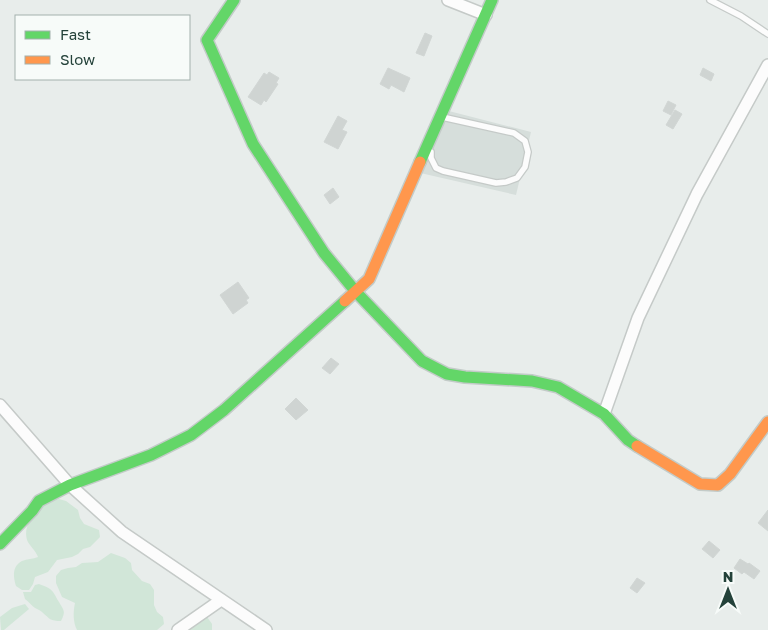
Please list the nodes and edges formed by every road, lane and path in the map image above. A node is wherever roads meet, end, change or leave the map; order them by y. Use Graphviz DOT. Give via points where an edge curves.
graph roads {
  1 [pos="234,0"];
  2 [pos="448,0"];
  3 [pos="492,0"];
  4 [pos="710,0"];
  5 [pos="486,15"];
  6 [pos="768,34"];
  7 [pos="768,65"];
  8 [pos="441,116"];
  9 [pos="430,142"];
  10 [pos="356,292"];
  11 [pos="0,404"];
  12 [pos="604,414"];
  13 [pos="768,422"];
  14 [pos="70,485"];
  15 [pos="0,544"];
  16 [pos="221,600"];
  17 [pos="178,630"];
  18 [pos="266,630"];
  1 -- 10 [label="street" via="207,40 253,144 324,253"];
  2 -- 5 [label="street"];
  3 -- 5 [label="street"];
  4 -- 6 [label="lane"];
  5 -- 8 [label="street"];
  7 -- 12 [label="street" via="697,194 638,318"];
  8 -- 9 [label="street"];
  8 -- 9 [label="lane" via="514,133 525,141 528,152 526,168 517,178 496,183 443,171 436,168 431,158"];
  9 -- 10 [label="street" via="369,280"];
  10 -- 12 [label="street" via="422,361 446,374 532,381 558,387"];
  10 -- 14 [label="street" via="224,410 191,435 151,455"];
  11 -- 14 [label="street"];
  12 -- 13 [label="street" via="628,440 700,484 718,485 730,474"];
  14 -- 15 [label="street" via="39,501"];
  14 -- 16 [label="street" via="122,532"];
  16 -- 17 [label="street"];
  16 -- 18 [label="street"];
}
